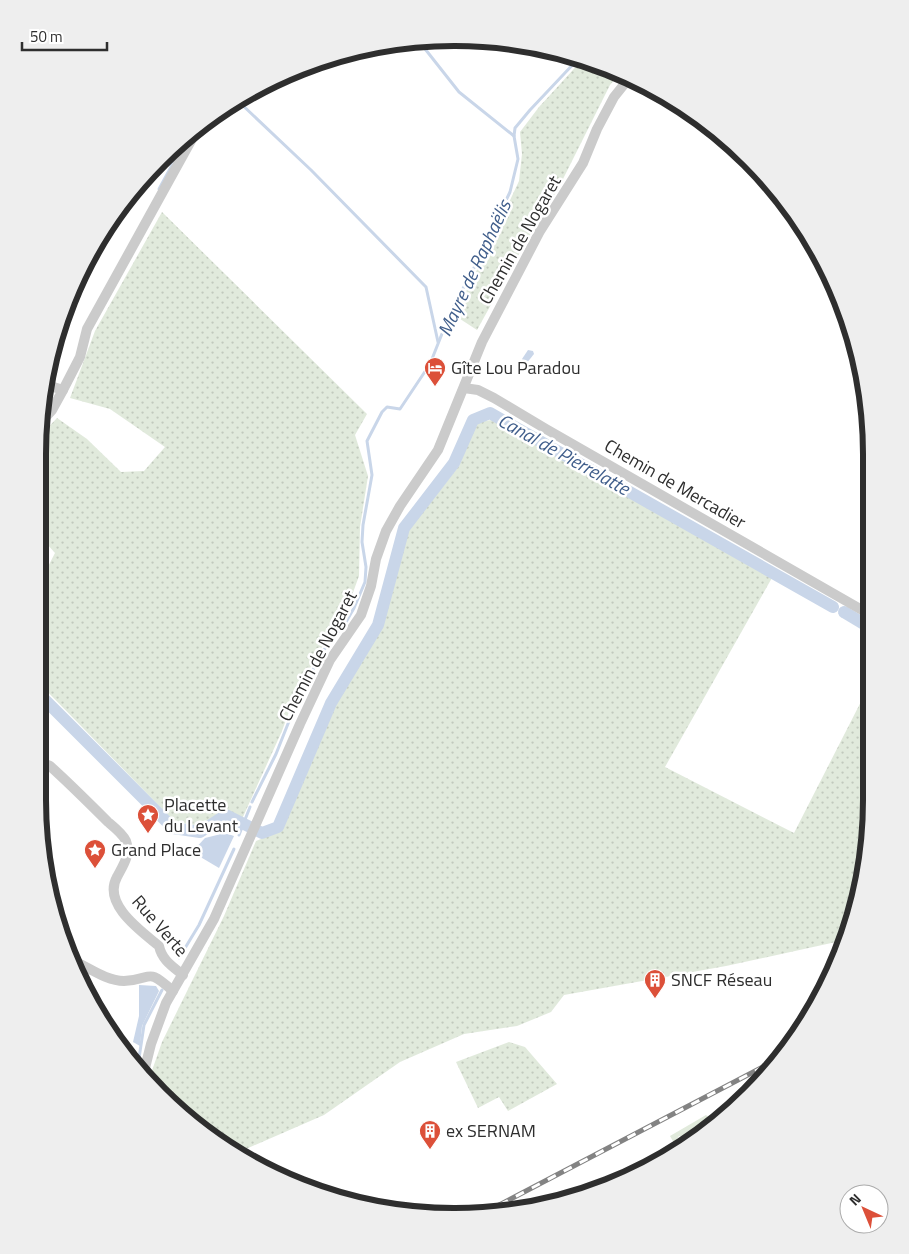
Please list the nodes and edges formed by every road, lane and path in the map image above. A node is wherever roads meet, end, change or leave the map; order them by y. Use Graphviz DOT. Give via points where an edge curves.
graph roads {
  1 [pos="625,83"];
  2 [pos="189,145"];
  3 [pos="52,387"];
  4 [pos="464,388"];
  5 [pos="63,390"];
  6 [pos="49,414"];
  7 [pos="863,611"];
  8 [pos="46,764"];
  9 [pos="81,964"];
  10 [pos="182,975"];
  11 [pos="173,991"];
  12 [pos="145,1066"];
  1 -- 4 [label="street, Chemin de Nogaret" via="597,129 583,163 540,231 482,342"];
  2 -- 5 [label="street" via="87,329 80,358"];
  3 -- 5 [label="street"];
  4 -- 7 [label="street, Chemin de Mercadier" via="478,390 494,398"];
  4 -- 10 [label="street, Chemin de Nogaret" via="438,450 386,531 361,615 322,676 214,919"];
  5 -- 6 [label="street"];
  8 -- 10 [label="street, Rue Verte" via="81,794 125,839 128,851 113,891 119,907 159,946 166,962"];
  9 -- 11 [label="street" via="123,981 156,976"];
  10 -- 11 [label="street, Chemin de Nogaret"];
  11 -- 12 [label="street, Chemin de Nogaret" via="158,1022"];
}
